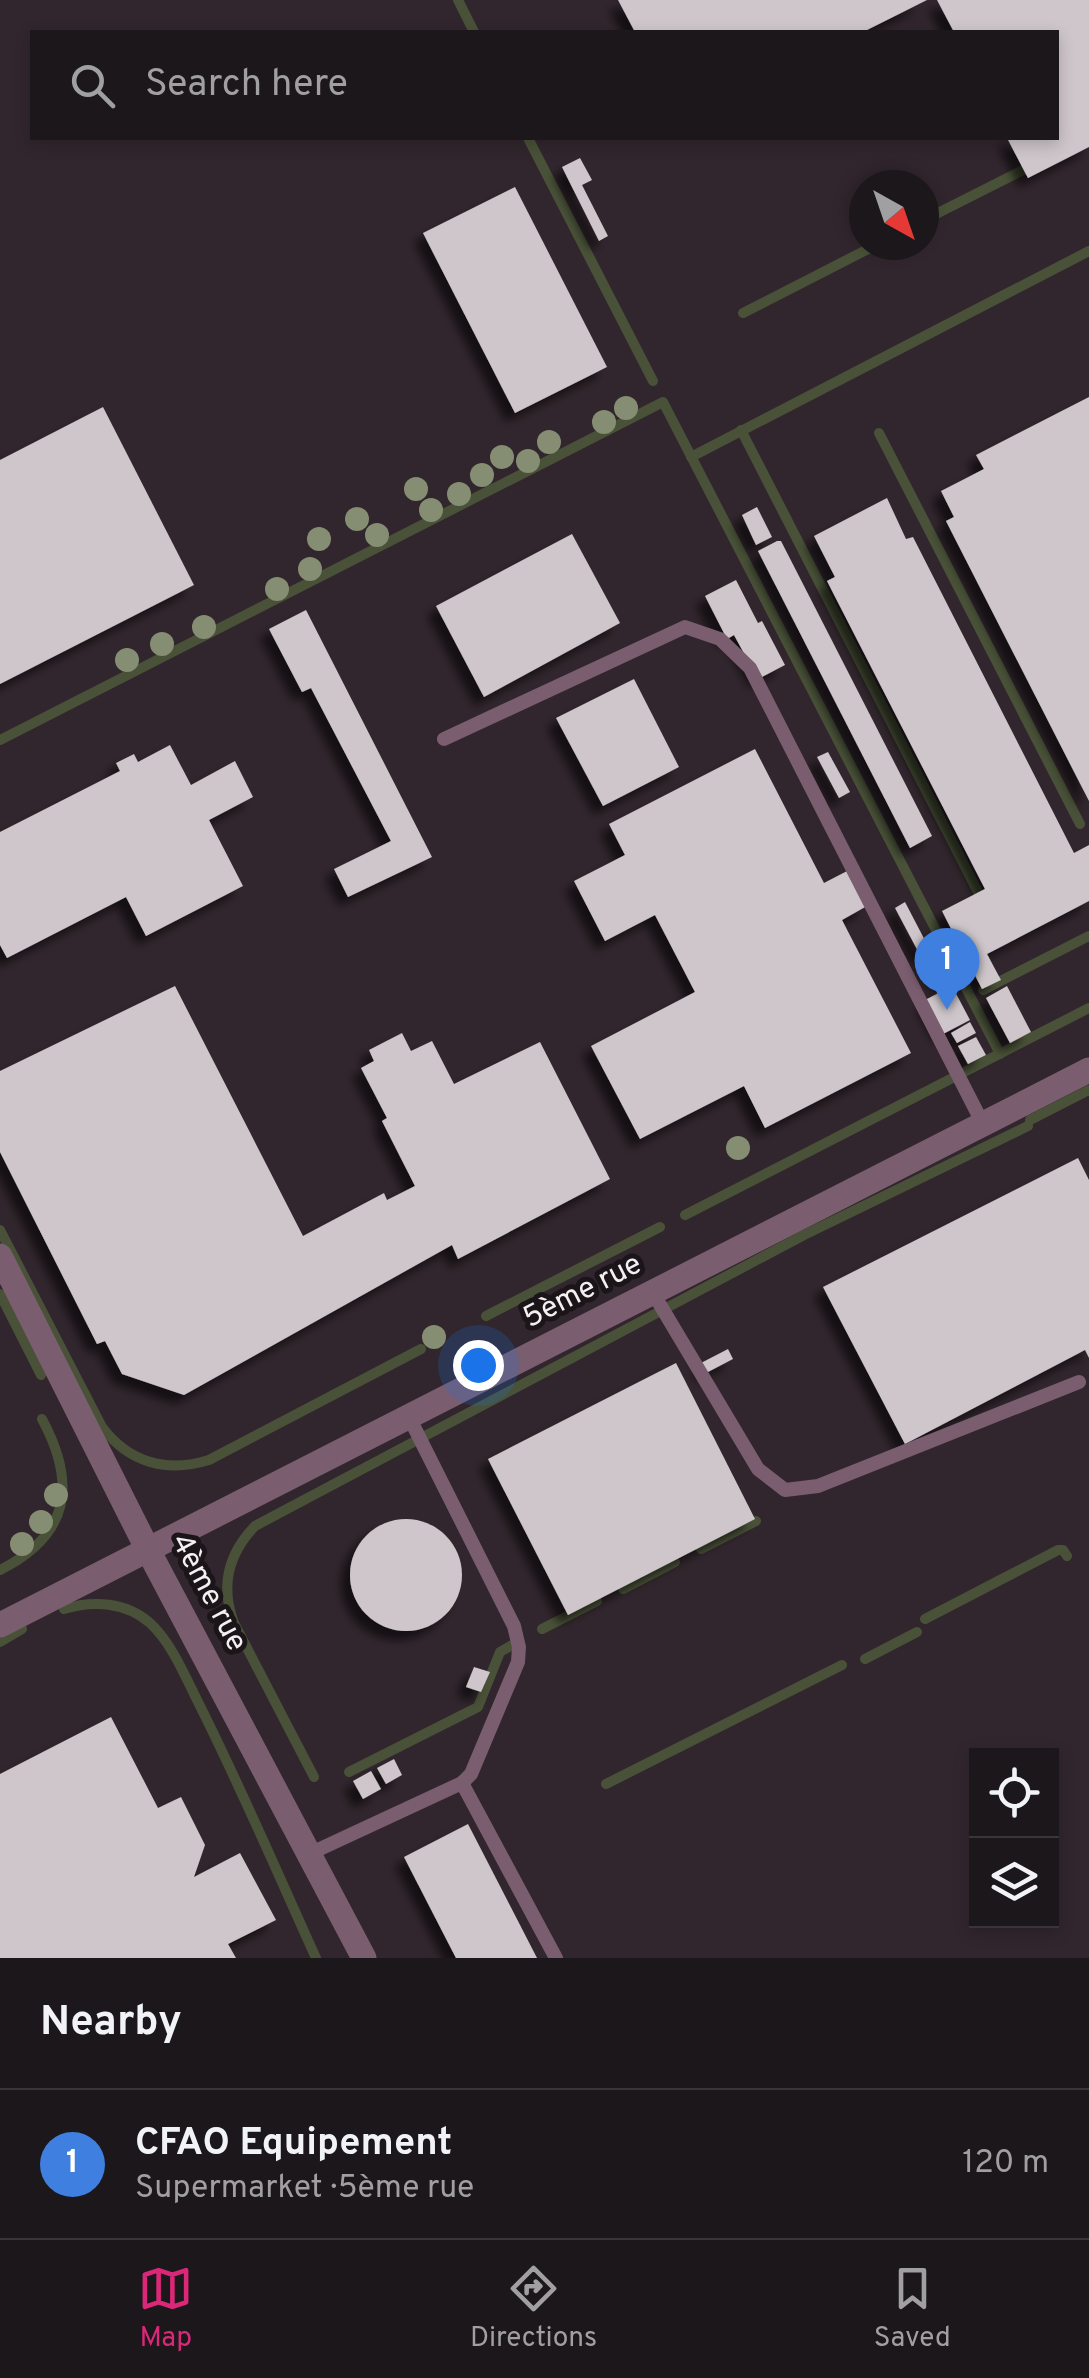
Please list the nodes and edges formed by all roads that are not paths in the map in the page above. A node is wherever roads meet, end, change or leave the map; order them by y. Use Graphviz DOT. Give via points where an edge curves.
graph roads {
  1 [pos="444,739"];
  2 [pos="1089,1070"];
  3 [pos="983,1124"];
  4 [pos="0,1256"];
  5 [pos="652,1293"];
  6 [pos="1079,1382"];
  7 [pos="409,1417"];
  8 [pos="148,1550"];
  9 [pos="0,1626"];
  10 [pos="462,1782"];
  11 [pos="309,1854"];
  12 [pos="364,1958"];
  13 [pos="556,1958"];
  1 -- 3 [label="lane" via="685,627 720,639 750,668"];
  2 -- 3 [label="street, 5ème rue"];
  3 -- 5 [label="street, 5ème rue"];
  4 -- 8 [label="street, 4ème rue"];
  5 -- 6 [label="lane" via="758,1469 785,1490 818,1486"];
  5 -- 7 [label="street, 5ème rue"];
  7 -- 8 [label="street, 5ème rue"];
  7 -- 10 [label="lane" via="519,1646 478,1762"];
  8 -- 9 [label="street, 5ème rue"];
  8 -- 11 [label="street, 4ème rue"];
  10 -- 11 [label="lane"];
  10 -- 13 [label="lane"];
  11 -- 12 [label="street, 4ème rue"];
}
